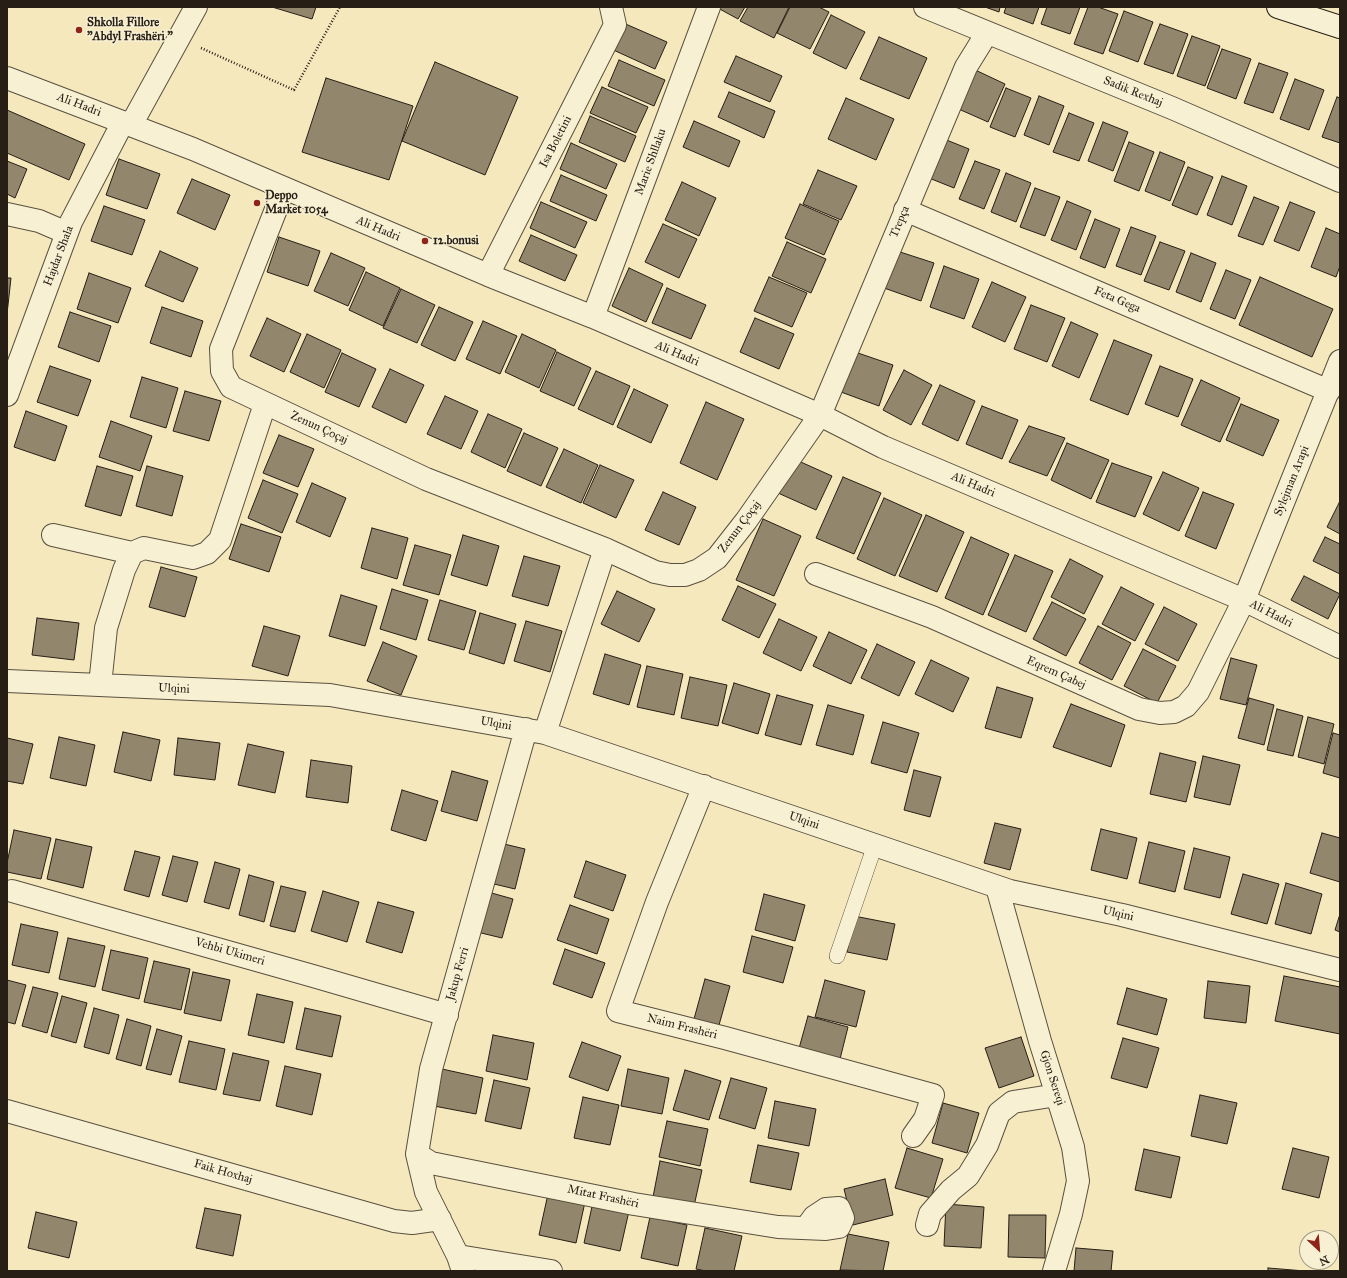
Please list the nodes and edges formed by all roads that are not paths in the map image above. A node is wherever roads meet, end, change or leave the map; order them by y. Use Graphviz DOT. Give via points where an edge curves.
graph roads {
  1 [pos="196,7"];
  2 [pos="611,7"];
  3 [pos="709,7"];
  4 [pos="925,7"];
  5 [pos="1278,7"];
  6 [pos="1340,26"];
  7 [pos="987,32"];
  8 [pos="7,78"];
  9 [pos="127,124"];
  10 [pos="1340,181"];
  11 [pos="284,189"];
  12 [pos="905,210"];
  13 [pos="7,214"];
  14 [pos="67,233"];
  15 [pos="488,275"];
  16 [pos="593,317"];
  17 [pos="1340,361"];
  18 [pos="1329,390"];
  19 [pos="7,395"];
  20 [pos="266,404"];
  21 [pos="820,415"];
  22 [pos="53,535"];
  23 [pos="605,549"];
  24 [pos="132,553"];
  25 [pos="816,574"];
  26 [pos="1244,600"];
  27 [pos="1340,648"];
  28 [pos="7,681"];
  29 [pos="100,685"];
  30 [pos="536,731"];
  31 [pos="704,786"];
  32 [pos="875,845"];
  33 [pos="996,886"];
  34 [pos="12,891"];
  35 [pos="837,956"];
  36 [pos="1340,970"];
  37 [pos="447,1015"];
  38 [pos="1057,1095"];
  39 [pos="7,1111"];
  40 [pos="913,1136"];
  41 [pos="417,1154"];
  42 [pos="440,1219"];
  43 [pos="927,1225"];
  44 [pos="798,1227"];
  45 [pos="461,1263"];
  46 [pos="551,1271"];
  47 [pos="1054,1271"];
  1 -- 9 [label="street, Hajdar Shala" via="179,42"];
  2 -- 15 [label="street, Isa Boletini" via="615,25"];
  3 -- 16 [label="street, Marie Shllaku"];
  4 -- 7 [label="street, Sadik Rexhaj"];
  5 -- 6 [label="street"];
  7 -- 10 [label="street, Sadik Rexhaj"];
  7 -- 12 [label="street, Trepça" via="966,67"];
  8 -- 9 [label="street, Ali Hadri"];
  9 -- 11 [label="street, Ali Hadri" via="193,149"];
  9 -- 14 [label="street, Hajdar Shala"];
  11 -- 15 [label="street, Ali Hadri"];
  11 -- 20 [label="street, Zenun Çoçaj" via="221,349 222,371 231,387"];
  12 -- 18 [label="street, Feta Gega"];
  12 -- 21 [label="street, Trepça"];
  13 -- 14 [label="street" via="39,221"];
  14 -- 19 [label="street, Hajdar Shala"];
  15 -- 16 [label="street, Ali Hadri"];
  16 -- 21 [label="street, Ali Hadri"];
  17 -- 18 [label="street, Sylejman Arapi"];
  18 -- 26 [label="street, Sylejman Arapi"];
  20 -- 23 [label="street, Zenun Çoçaj" via="426,478"];
  20 -- 24 [label="street" via="220,540 207,553 193,558 144,548"];
  21 -- 23 [label="street, Zenun Çoçaj" via="746,521 717,558 699,570 685,575 655,572"];
  21 -- 26 [label="street, Ali Hadri" via="883,447"];
  22 -- 24 [label="street"];
  23 -- 30 [label="street"];
  24 -- 29 [label="street" via="106,628"];
  25 -- 26 [label="street, Eqrem Çabej" via="932,618 1139,709 1160,713 1174,712 1186,706 1198,692"];
  26 -- 27 [label="street, Ali Hadri"];
  28 -- 29 [label="street, Ulqini"];
  29 -- 30 [label="street, Ulqini" via="330,695"];
  30 -- 31 [label="street, Ulqini"];
  30 -- 37 [label="street, Jakup Ferri"];
  31 -- 32 [label="street, Ulqini"];
  31 -- 40 [label="street, Naim Frashëri" via="657,902 618,1011 933,1095 925,1119"];
  32 -- 33 [label="street, Ulqini"];
  32 -- 35 [label="lane"];
  33 -- 36 [label="street, Ulqini"];
  33 -- 38 [label="street, Gjon Sereqi"];
  34 -- 37 [label="street, Vehbi Ukimeri"];
  37 -- 41 [label="street, Jakup Ferri" via="431,1069"];
  38 -- 43 [label="street" via="1013,1102 999,1112 987,1145 968,1176 930,1214"];
  38 -- 47 [label="street, Gjon Sereqi" via="1073,1147 1078,1181"];
  39 -- 42 [label="street, Faik Hoxhaj" via="394,1221 412,1223"];
  41 -- 42 [label="street, Jakup Ferri" via="426,1192"];
  41 -- 44 [label="street, Mitat Frashëri" via="431,1163 634,1204 736,1222"];
  42 -- 45 [label="street, Jakup Ferri"];
  45 -- 46 [label="street"];
}
